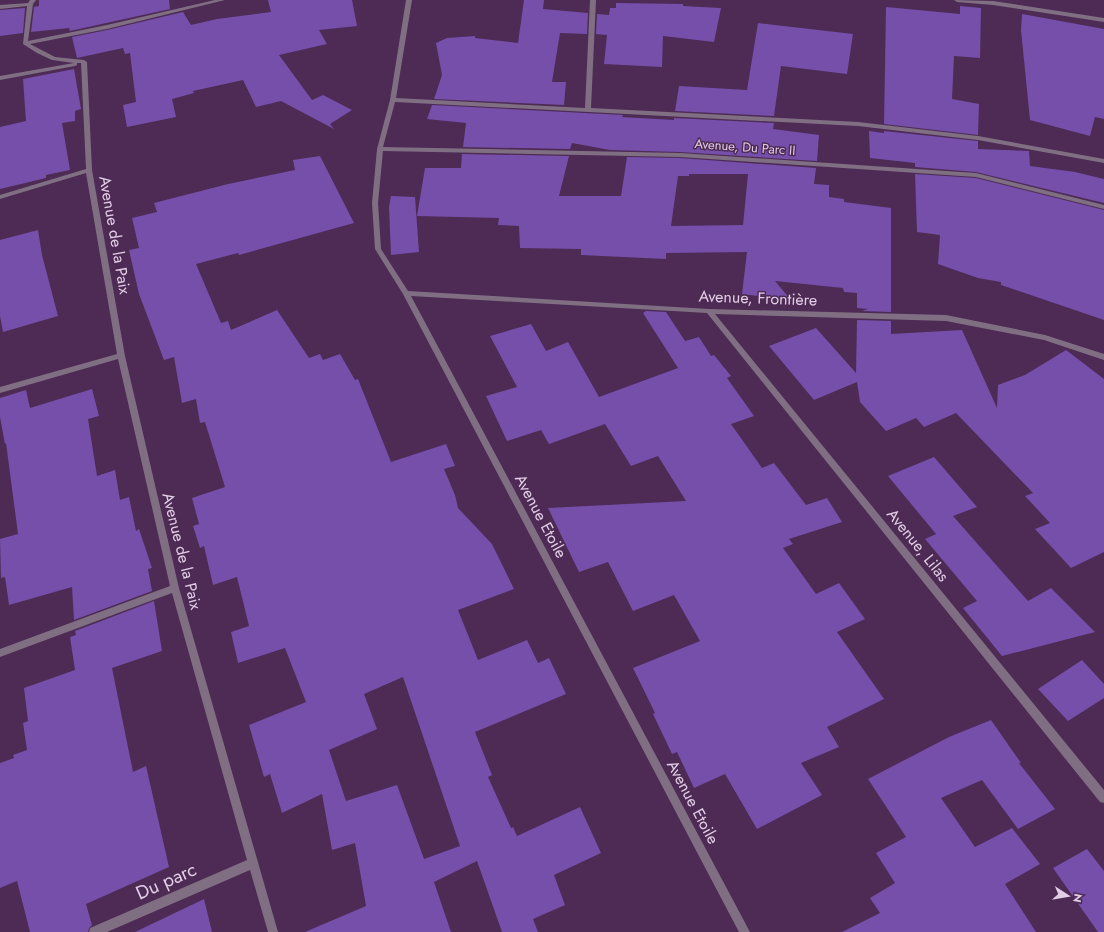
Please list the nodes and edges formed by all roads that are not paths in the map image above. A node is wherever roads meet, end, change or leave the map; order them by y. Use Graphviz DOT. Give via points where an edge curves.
graph roads {
  1 [pos="222,0"];
  2 [pos="409,0"];
  3 [pos="593,0"];
  4 [pos="957,0"];
  5 [pos="32,2"];
  6 [pos="0,7"];
  7 [pos="1104,20"];
  8 [pos="26,43"];
  9 [pos="84,62"];
  10 [pos="0,78"];
  11 [pos="393,100"];
  12 [pos="588,110"];
  13 [pos="380,149"];
  14 [pos="1104,161"];
  15 [pos="89,170"];
  16 [pos="0,197"];
  17 [pos="1104,207"];
  18 [pos="406,293"];
  19 [pos="709,311"];
  20 [pos="121,356"];
  21 [pos="1104,357"];
  22 [pos="0,390"];
  23 [pos="174,588"];
  24 [pos="0,653"];
  25 [pos="1104,798"];
  26 [pos="253,863"];
  27 [pos="94,932"];
  28 [pos="273,932"];
  29 [pos="745,932"];
  1 -- 8 [label="street"];
  2 -- 11 [label="street, Avenue Etoile"];
  3 -- 12 [label="street"];
  4 -- 7 [label="street"];
  5 -- 6 [label="street"];
  5 -- 8 [label="street"];
  8 -- 9 [label="street" via="54,59"];
  9 -- 10 [label="street"];
  9 -- 15 [label="street, Avenue de la Paix"];
  11 -- 12 [label="street"];
  11 -- 13 [label="street, Avenue Etoile"];
  12 -- 14 [label="street" via="858,124 978,138"];
  13 -- 17 [label="street, Avenue, Du Parc II" via="680,155 976,175"];
  13 -- 18 [label="street, Avenue Etoile" via="375,203 378,249"];
  15 -- 16 [label="street"];
  15 -- 20 [label="street, Avenue de la Paix"];
  18 -- 19 [label="street, Avenue, Frontière"];
  18 -- 29 [label="street, Avenue Etoile"];
  19 -- 21 [label="street, Avenue, Frontière" via="946,318 1045,338"];
  19 -- 25 [label="street, Avenue, Lilas"];
  20 -- 22 [label="street"];
  20 -- 23 [label="street, Avenue de la Paix"];
  23 -- 24 [label="street"];
  23 -- 26 [label="street, Avenue de la Paix"];
  26 -- 27 [label="street, Du parc"];
  26 -- 28 [label="street, Avenue de la Paix"];
}
